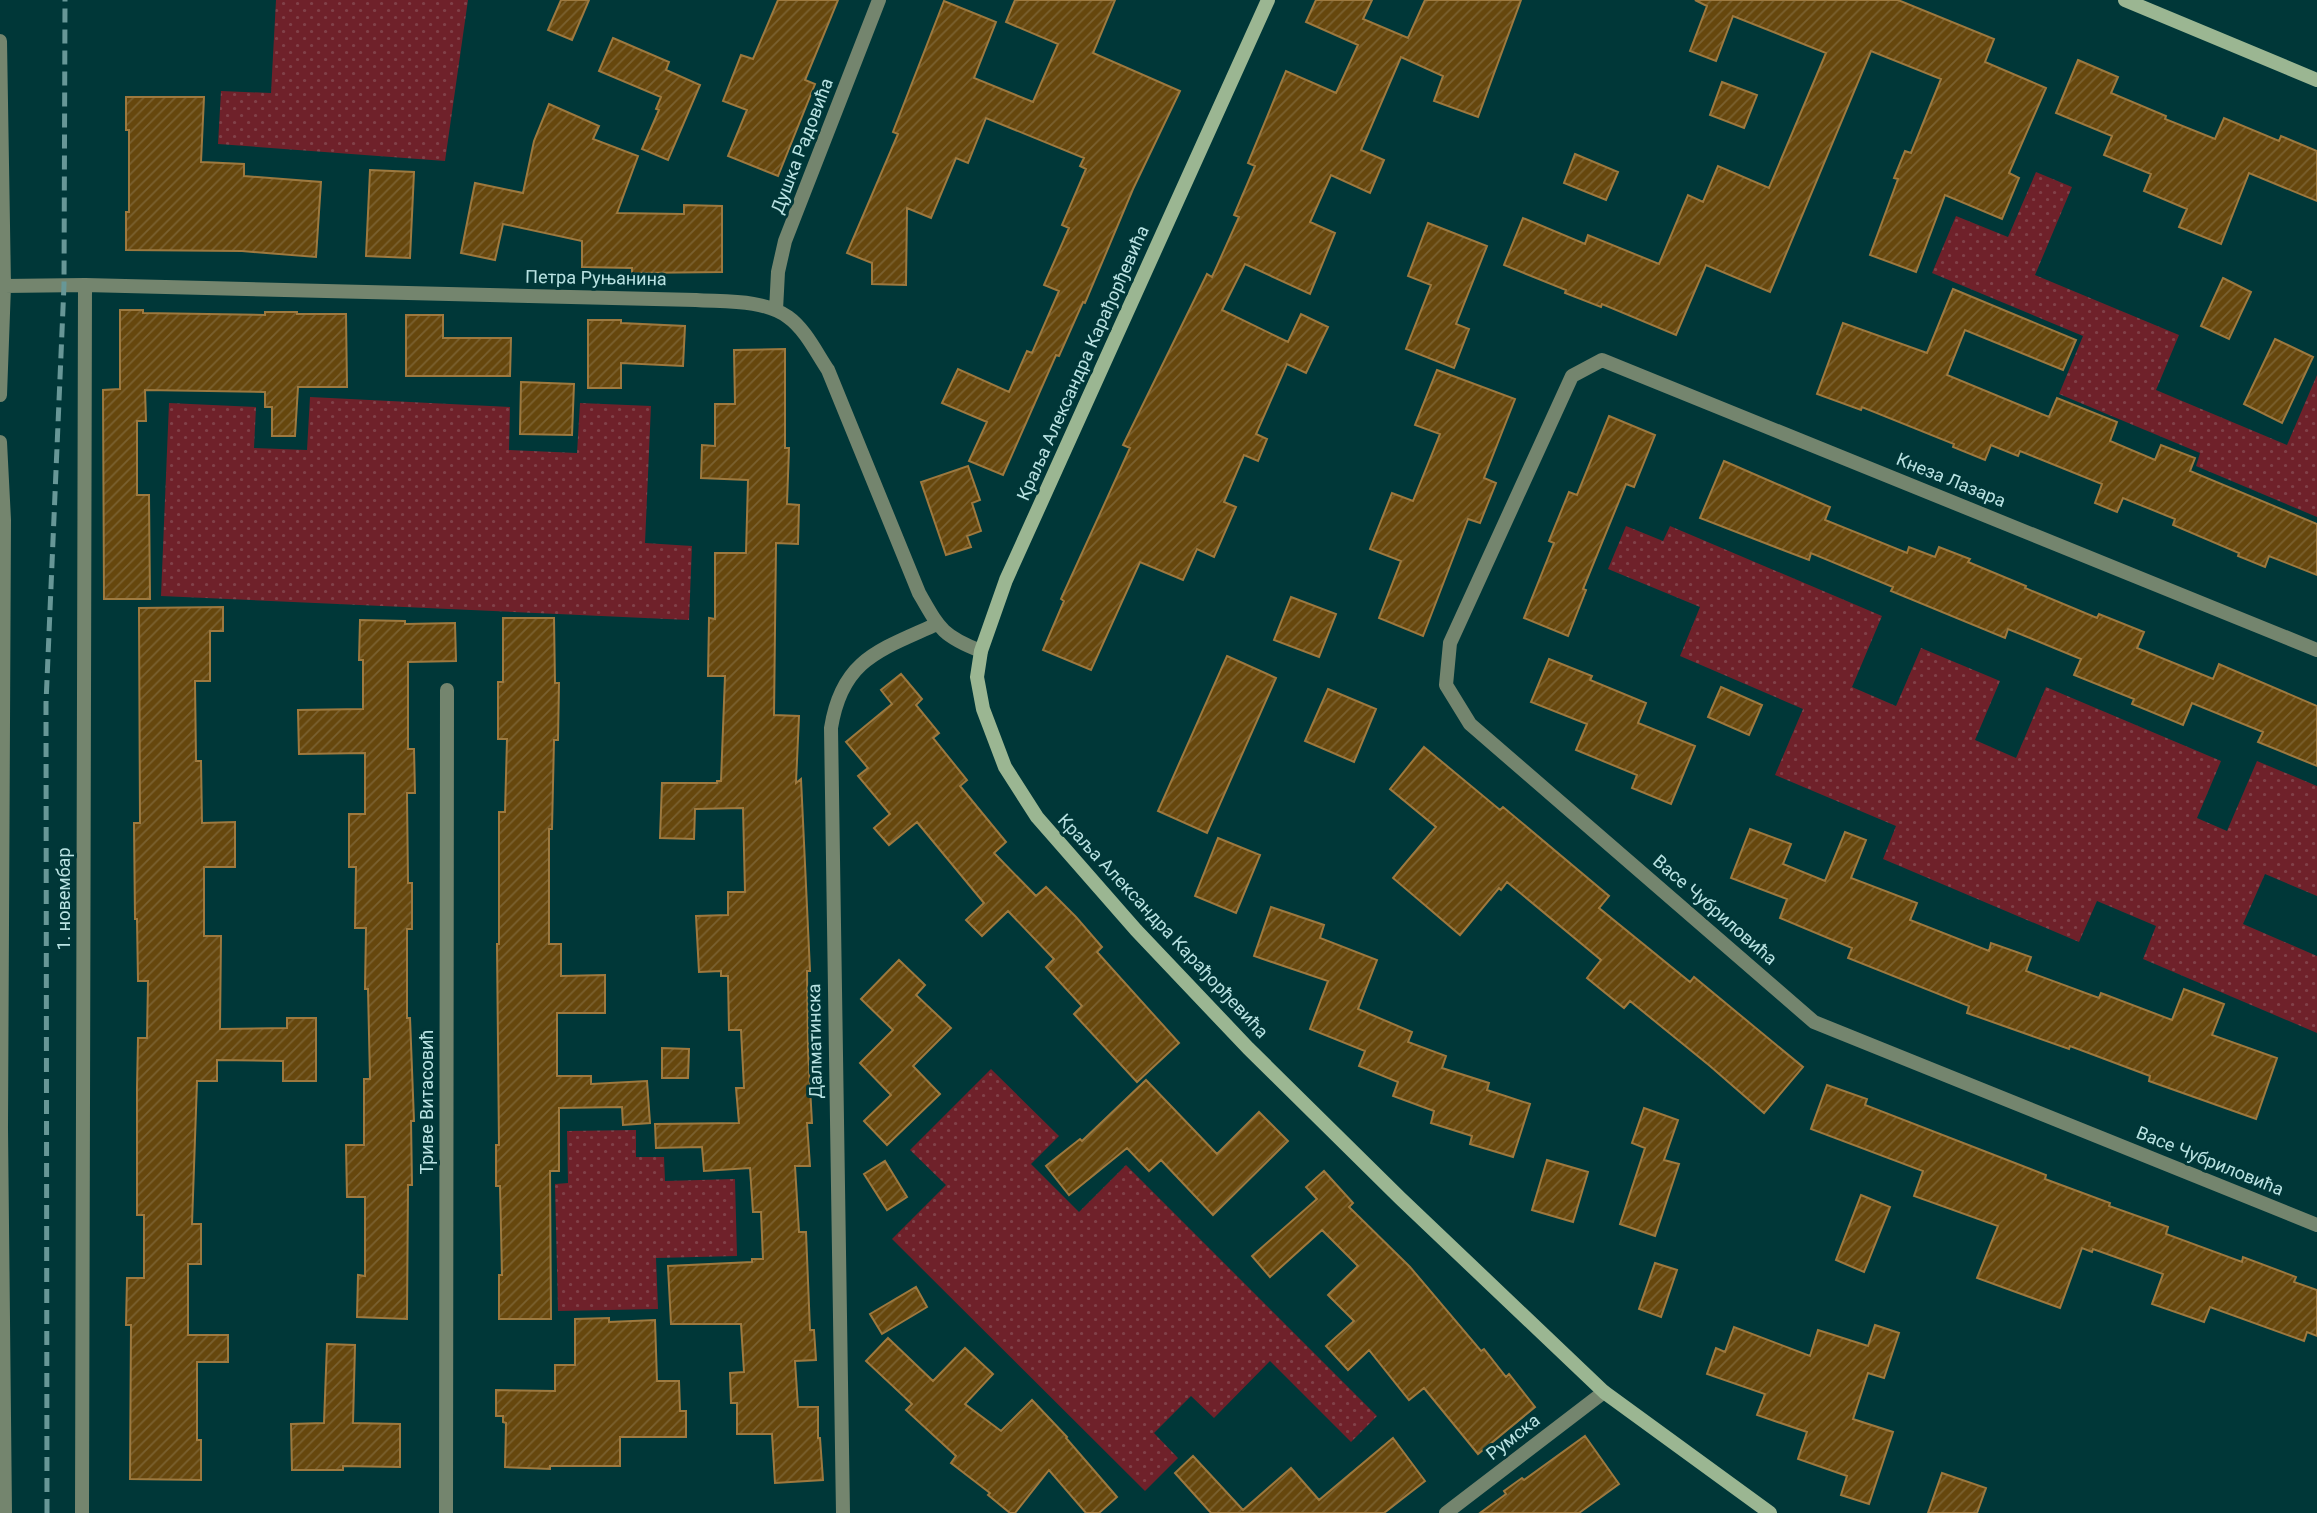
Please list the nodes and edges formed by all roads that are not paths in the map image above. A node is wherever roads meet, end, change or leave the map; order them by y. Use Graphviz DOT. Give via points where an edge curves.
graph roads {
  1 [pos="879,0"];
  2 [pos="1268,0"];
  3 [pos="2125,0"];
  4 [pos="0,41"];
  5 [pos="2317,80"];
  6 [pos="85,285"];
  7 [pos="4,286"];
  8 [pos="776,310"];
  9 [pos="1572,376"];
  10 [pos="0,395"];
  11 [pos="0,442"];
  12 [pos="937,624"];
  13 [pos="2317,650"];
  14 [pos="981,651"];
  15 [pos="447,690"];
  16 [pos="2317,1225"];
  17 [pos="1604,1392"];
  18 [pos="5,1513"];
  19 [pos="82,1513"];
  20 [pos="446,1513"];
  21 [pos="843,1513"];
  22 [pos="1446,1513"];
  23 [pos="1770,1513"];
  1 -- 8 [label="street, Душка Радовића" via="785,242"];
  2 -- 14 [label="street, Краља Александра Карађорђевића" via="1006,580"];
  3 -- 5 [label="street"];
  4 -- 7 [label="street"];
  6 -- 7 [label="street, Петра Руњанина"];
  6 -- 8 [label="street, Петра Руњанина" via="696,300"];
  6 -- 19 [label="street, 1. новембар"];
  7 -- 10 [label="street"];
  8 -- 12 [label="street, Петра Руњанина" via="807,337 828,370 919,593"];
  9 -- 13 [label="street, Кнеза Лазара" via="1602,359"];
  9 -- 16 [label="street, Васе Чубриловића" via="1450,643 1446,685 1470,724 1814,1022"];
  11 -- 18 [label="street" via="4,520 1,1128"];
  12 -- 14 [label="street, Петра Руњанина" via="956,642"];
  12 -- 21 [label="street, Далматинска" via="860,664 839,695 831,728"];
  14 -- 17 [label="street, Краља Александра Карађорђевића" via="977,677 982,709 1005,767 1037,817 1248,1048"];
  15 -- 20 [label="street, Триве Витасовић"];
  17 -- 22 [label="street, Румска"];
  17 -- 23 [label="street, Краља Александра Карађорђевића"];
}
